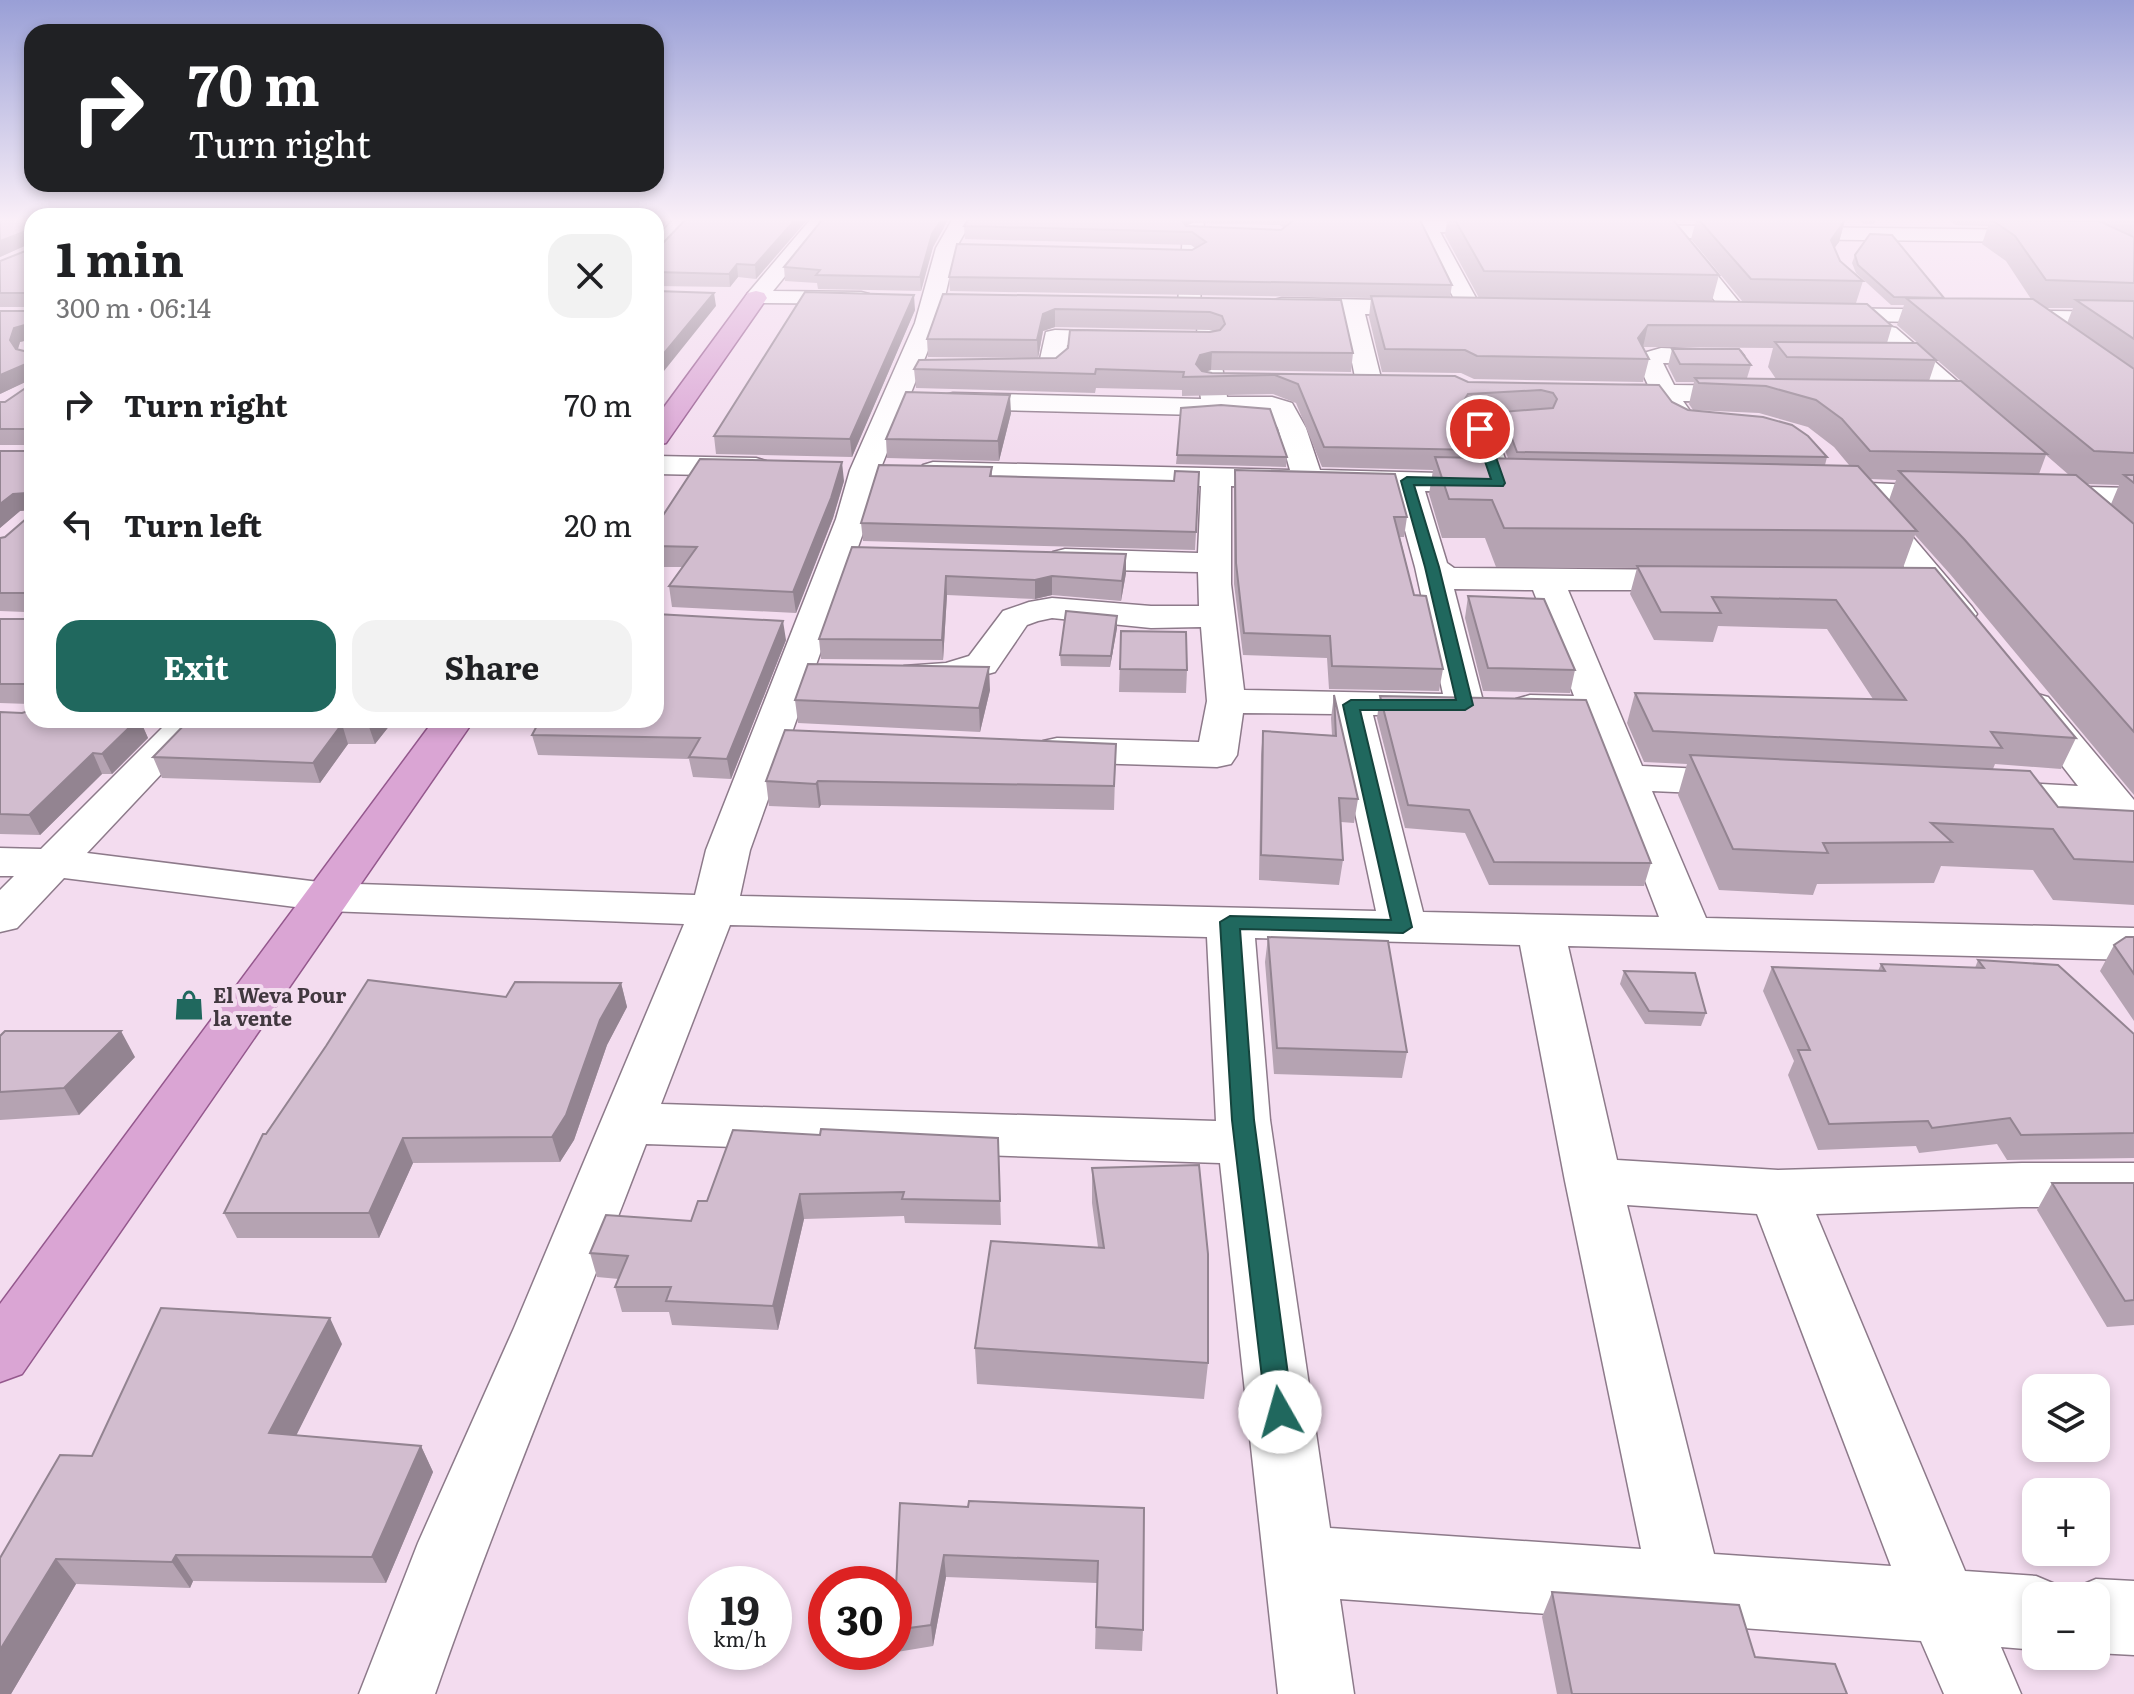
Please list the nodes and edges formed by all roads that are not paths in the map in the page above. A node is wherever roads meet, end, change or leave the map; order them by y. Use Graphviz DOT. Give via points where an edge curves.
graph roads {
  1 [pos="755,299"];
  2 [pos="1198,299"];
  3 [pos="1290,299"];
  4 [pos="1471,299"];
  5 [pos="1725,299"];
  6 [pos="923,300"];
  7 [pos="963,300"];
  8 [pos="1161,303"];
  9 [pos="1199,304"];
  10 [pos="1235,305"];
  11 [pos="1263,305"];
  12 [pos="1291,306"];
  13 [pos="1352,307"];
  14 [pos="1872,309"];
  15 [pos="1055,311"];
  16 [pos="1705,313"];
  17 [pos="1736,313"];
  18 [pos="1765,314"];
  19 [pos="1794,314"];
  20 [pos="2030,318"];
  21 [pos="2134,319"];
  22 [pos="1055,337"];
  23 [pos="1209,340"];
  24 [pos="2066,344"];
  25 [pos="1887,359"];
  26 [pos="1918,359"];
  27 [pos="907,368"];
  28 [pos="936,368"];
  29 [pos="980,368"];
  30 [pos="1282,381"];
  31 [pos="1339,382"];
  32 [pos="1369,382"];
  33 [pos="1399,383"];
  34 [pos="1578,391"];
  35 [pos="1664,392"];
  36 [pos="1212,393"];
  37 [pos="1914,397"];
  38 [pos="1959,397"];
  39 [pos="894,399"];
  40 [pos="1593,420"];
  41 [pos="1653,421"];
  42 [pos="664,426"];
  43 [pos="2004,437"];
  44 [pos="1823,459"];
  45 [pos="664,465"];
  46 [pos="2037,466"];
  47 [pos="790,468"];
  48 [pos="877,470"];
  49 [pos="1216,477"];
  50 [pos="1308,479"];
  51 [pos="1407,481"];
  52 [pos="1499,483"];
  53 [pos="1531,484"];
  54 [pos="1786,489"];
  55 [pos="1853,491"];
  56 [pos="1979,494"];
  57 [pos="2009,494"];
  58 [pos="2071,496"];
  59 [pos="2134,497"];
  60 [pos="2102,524"];
  61 [pos="1042,559"];
  62 [pos="1214,563"];
  63 [pos="1432,567"];
  64 [pos="1546,579"];
  65 [pos="1718,581"];
  66 [pos="1889,583"];
  67 [pos="1936,583"];
  68 [pos="1217,616"];
  69 [pos="1978,637"];
  70 [pos="887,674"];
  71 [pos="2015,683"];
  72 [pos="1226,701"];
  73 [pos="1351,705"];
  74 [pos="1465,705"];
  75 [pos="1596,708"];
  76 [pos="184,728"];
  77 [pos="448,728"];
  78 [pos="1024,749"];
  79 [pos="1624,777"];
  80 [pos="1781,784"];
  81 [pos="1954,792"];
  82 [pos="2123,814"];
  83 [pos="0,862"];
  84 [pos="55,863"];
  85 [pos="327,897"];
  86 [pos="714,910"];
  87 [pos="0,917"];
  88 [pos="1230,922"];
  89 [pos="1403,927"];
  90 [pos="1541,930"];
  91 [pos="1689,933"];
  92 [pos="2134,944"];
  93 [pos="626,1123"];
  94 [pos="1246,1143"];
  95 [pos="1593,1181"];
  96 [pos="2134,1185"];
  97 [pos="1778,1193"];
  98 [pos="0,1354"];
  99 [pos="1298,1561"];
  100 [pos="1686,1590"];
  101 [pos="1944,1608"];
  102 [pos="2022,1612"];
  103 [pos="2110,1617"];
  104 [pos="2134,1618"];
  105 [pos="397,1694"];
  106 [pos="1316,1694"];
  107 [pos="1983,1694"];
  1 -- 42 [label="main road"];
  2 -- 9 [label="street"];
  3 -- 12 [label="street"];
  4 -- 13 [label="street" via="1478,309"];
  5 -- 17 [label="street"];
  6 -- 7 [label="street"];
  6 -- 27 [label="street" via="927,323"];
  8 -- 9 [label="street"];
  9 -- 10 [label="street"];
  9 -- 23 [label="street"];
  11 -- 12 [label="street"];
  12 -- 13 [label="street"];
  13 -- 32 [label="street"];
  14 -- 19 [label="street"];
  14 -- 20 [label="street"];
  14 -- 26 [label="street"];
  15 -- 22 [label="street"];
  16 -- 17 [label="street"];
  17 -- 18 [label="street"];
  20 -- 21 [label="street"];
  20 -- 24 [label="street"];
  22 -- 23 [label="street"];
  22 -- 29 [label="street" via="1052,366 1047,369"];
  23 -- 36 [label="street"];
  25 -- 26 [label="street"];
  26 -- 38 [label="street"];
  27 -- 28 [label="street"];
  27 -- 39 [label="street"];
  30 -- 36 [label="street"];
  31 -- 32 [label="street"];
  32 -- 33 [label="street"];
  34 -- 35 [label="street"];
  35 -- 35 [label="street" via="1649,359 1653,355 1752,356 1771,395"];
  35 -- 41 [label="street" via="1696,422"];
  36 -- 39 [label="street" via="1199,407"];
  36 -- 50 [label="street" via="1282,409"];
  37 -- 38 [label="street"];
  38 -- 43 [label="street"];
  39 -- 48 [label="street"];
  40 -- 52 [label="street" via="1473,410"];
  44 -- 55 [label="street"];
  45 -- 47 [label="street"];
  46 -- 58 [label="street"];
  48 -- 49 [label="street"];
  48 -- 86 [label="street" via="855,554 803,650 787,738 728,850"];
  49 -- 50 [label="street"];
  49 -- 62 [label="street"];
  50 -- 51 [label="street"];
  51 -- 52 [label="street"];
  51 -- 63 [label="street"];
  52 -- 53 [label="street"];
  54 -- 55 [label="street"];
  55 -- 56 [label="street"];
  55 -- 67 [label="street"];
  57 -- 58 [label="street"];
  58 -- 59 [label="street"];
  58 -- 60 [label="street"];
  61 -- 62 [label="street"];
  62 -- 68 [label="street"];
  63 -- 64 [label="street" via="1460,580"];
  63 -- 74 [label="street"];
  64 -- 65 [label="street"];
  64 -- 75 [label="street"];
  66 -- 67 [label="street"];
  67 -- 69 [label="street"];
  68 -- 70 [label="street" via="1151,617 1052,608 1029,612 1015,618 982,664 971,670"];
  68 -- 72 [label="street"];
  71 -- 82 [label="street"];
  72 -- 73 [label="street"];
  72 -- 78 [label="street" via="1219,752 1211,756"];
  73 -- 74 [label="street"];
  73 -- 89 [label="street"];
  74 -- 75 [label="street"];
  75 -- 79 [label="street"];
  76 -- 84 [label="street"];
  77 -- 85 [label="main road"];
  79 -- 80 [label="street"];
  79 -- 91 [label="street"];
  81 -- 82 [label="street"];
  83 -- 84 [label="street"];
  84 -- 85 [label="street"];
  84 -- 87 [label="street"];
  85 -- 86 [label="street"];
  85 -- 98 [label="main road"];
  86 -- 88 [label="street"];
  86 -- 93 [label="street"];
  88 -- 89 [label="street"];
  88 -- 94 [label="street"];
  89 -- 90 [label="street"];
  90 -- 91 [label="street"];
  90 -- 95 [label="street"];
  91 -- 92 [label="street"];
  93 -- 94 [label="street"];
  93 -- 105 [label="street" via="443,1568"];
  94 -- 99 [label="street"];
  95 -- 97 [label="street"];
  95 -- 100 [label="street"];
  96 -- 97 [label="street"];
  97 -- 101 [label="street"];
  99 -- 100 [label="street"];
  99 -- 106 [label="street"];
  100 -- 101 [label="street"];
  101 -- 102 [label="street"];
  101 -- 107 [label="street"];
  103 -- 104 [label="street"];
}
